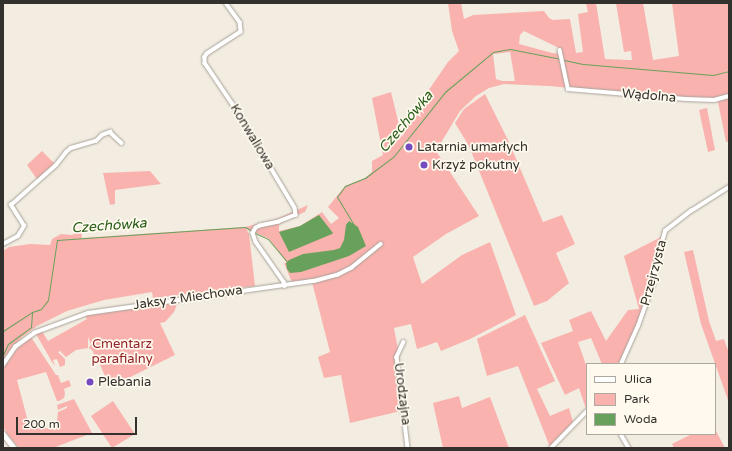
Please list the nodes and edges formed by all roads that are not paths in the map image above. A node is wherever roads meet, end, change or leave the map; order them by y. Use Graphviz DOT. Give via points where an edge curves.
graph roads {
  1 [pos="226,3"];
  2 [pos="560,50"];
  3 [pos="729,96"];
  4 [pos="122,143"];
  5 [pos="729,186"];
  6 [pos="3,244"];
  7 [pos="381,244"];
  8 [pos="285,286"];
  9 [pos="404,342"];
  10 [pos="621,363"];
  11 [pos="3,365"];
  12 [pos="586,412"];
  13 [pos="3,434"];
  14 [pos="622,435"];
  15 [pos="14,448"];
  16 [pos="408,448"];
  17 [pos="551,448"];
  18 [pos="629,448"];
  1 -- 8 [label="street, Konwaliowa" via="242,29 239,34 207,54 204,60 295,208 296,215 256,228 253,236"];
  2 -- 3 [label="street, Wądolna" via="568,89 686,99 714,100"];
  4 -- 6 [label="street" via="110,132 96,141 71,148 66,152 56,165 11,205 22,222 22,231"];
  5 -- 10 [label="street, Przejrzysta" via="665,231 653,284"];
  7 -- 8 [label="street, Jaksy z Miechowa" via="358,263 337,275"];
  8 -- 11 [label="street, Jaksy z Miechowa" via="88,313 34,333 15,347"];
  9 -- 16 [label="street, Urodzajna" via="397,357"];
  12 -- 17 [label="street"];
  13 -- 15 [label="street"];
  14 -- 18 [label="street"];
}
